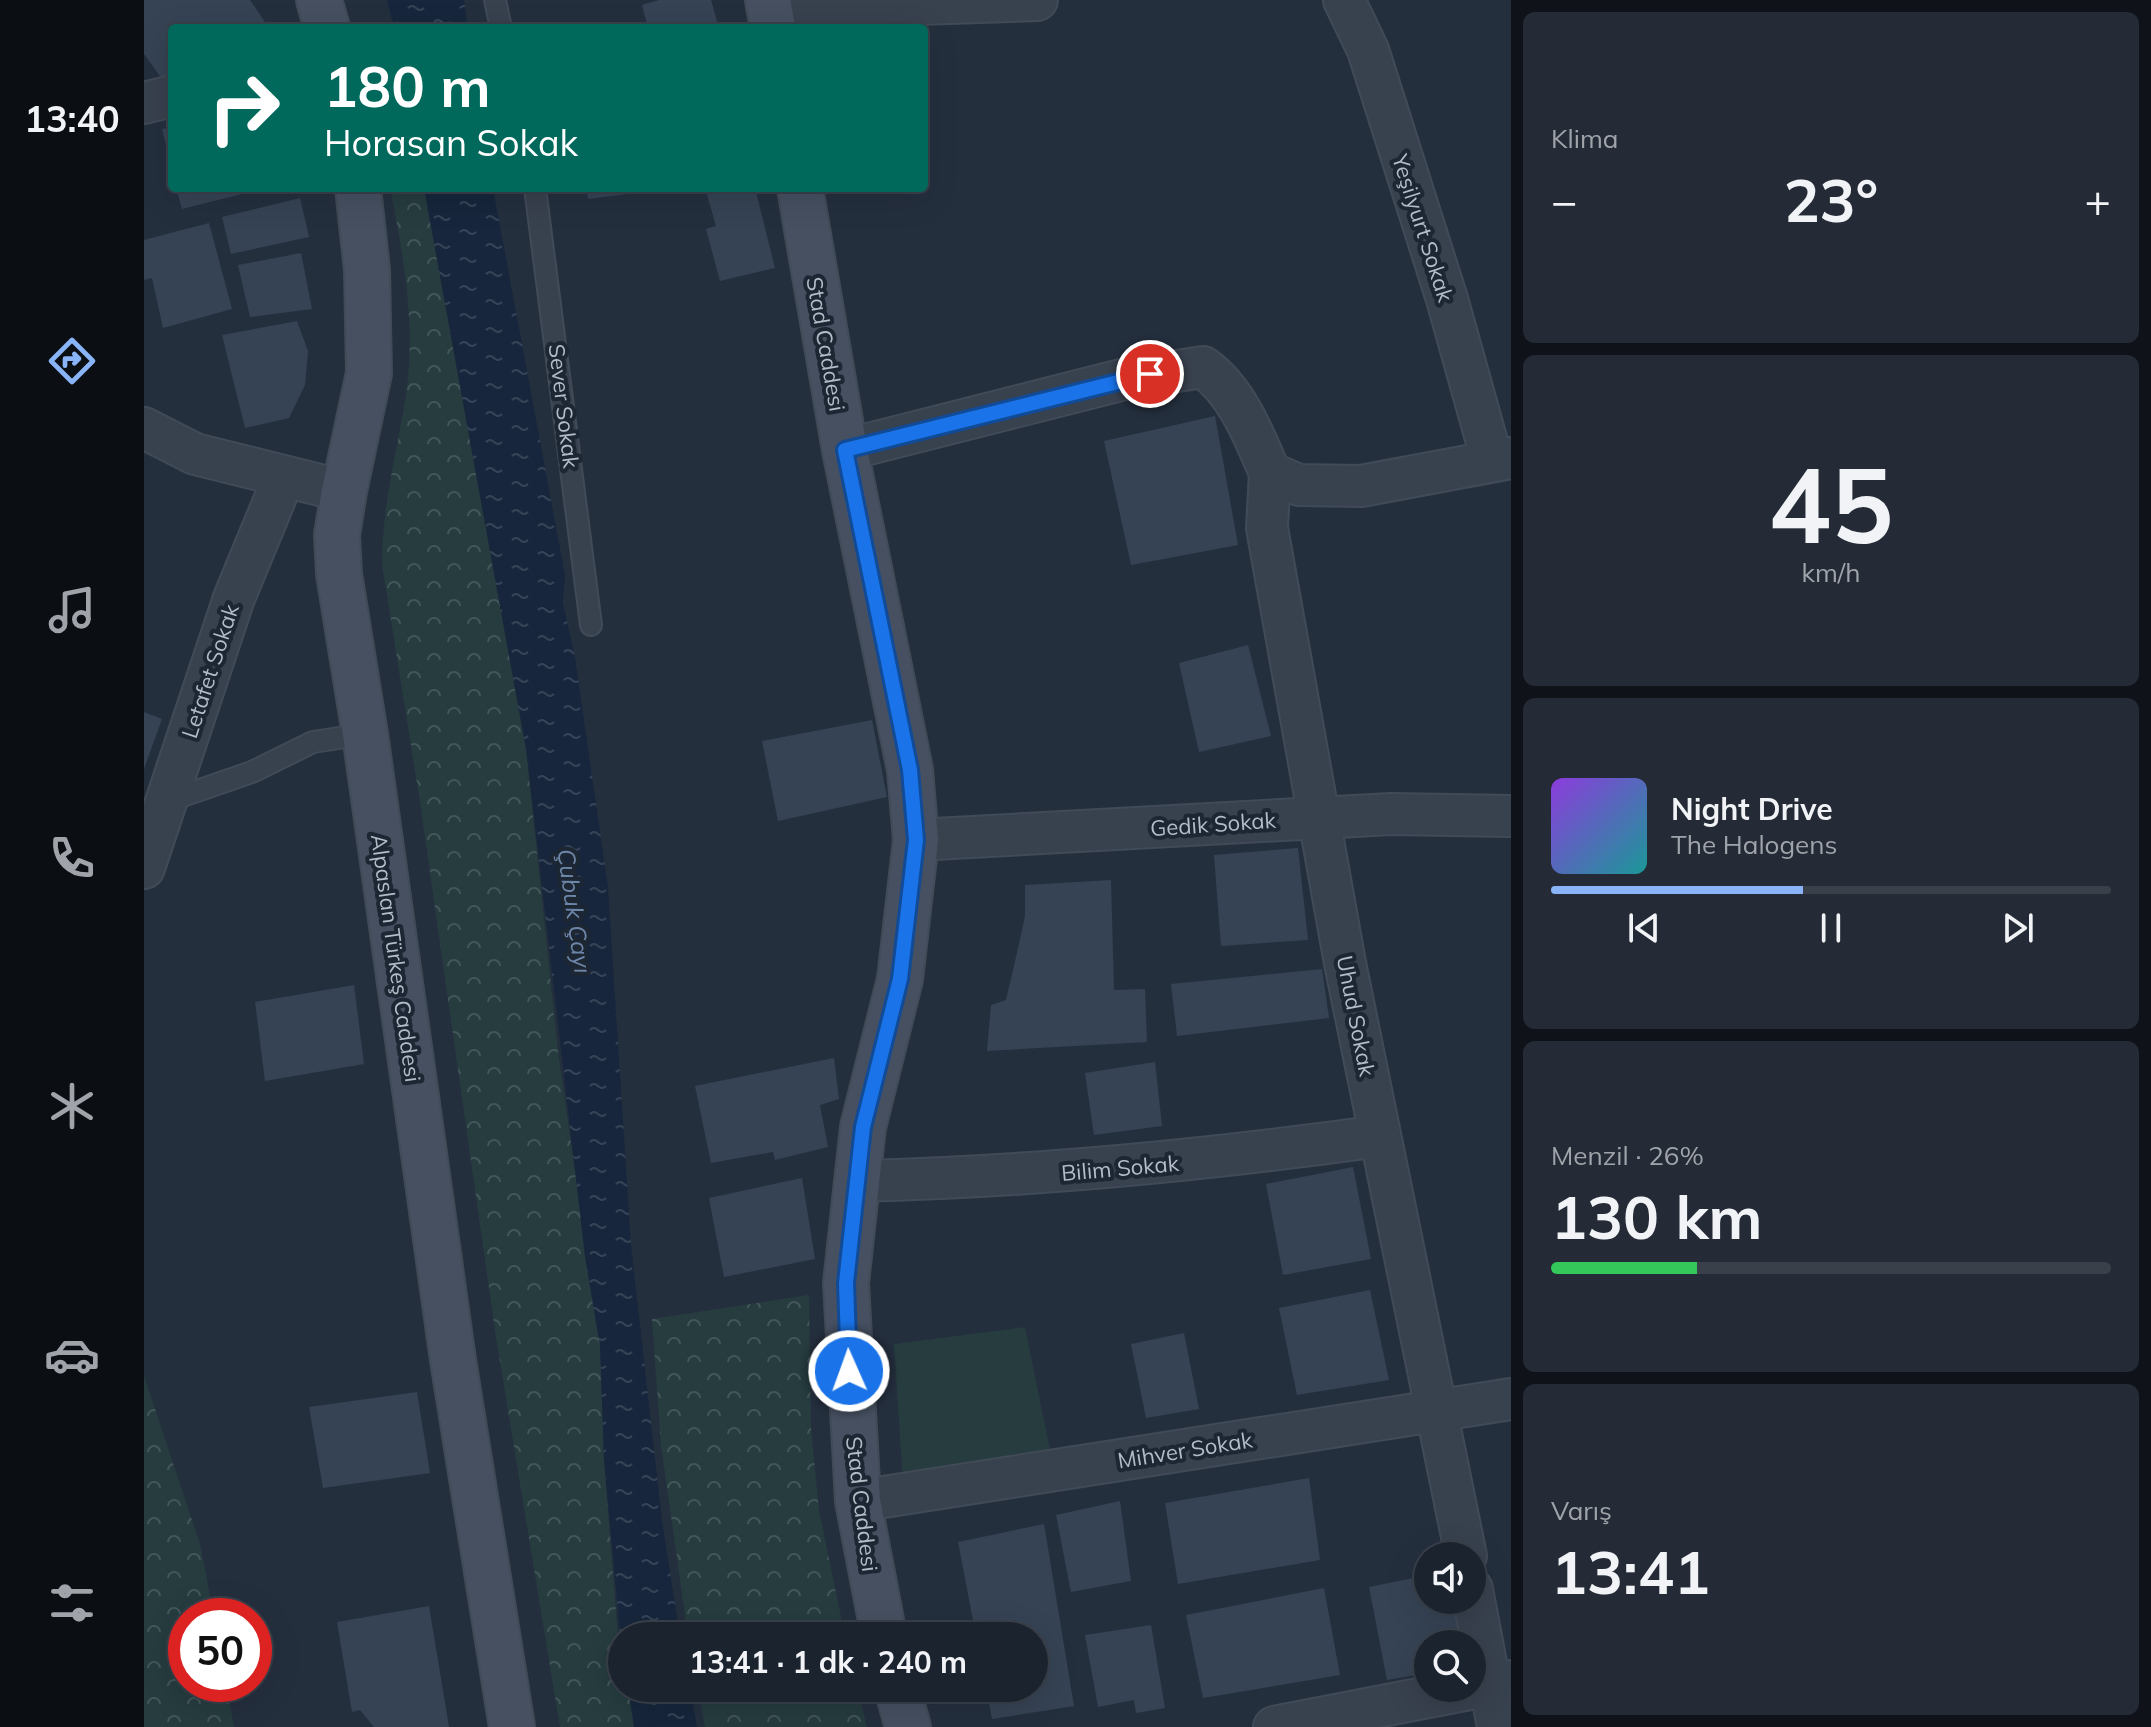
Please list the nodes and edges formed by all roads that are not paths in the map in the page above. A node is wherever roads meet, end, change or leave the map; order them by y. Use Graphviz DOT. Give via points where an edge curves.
graph roads {
  1 [pos="319,0"];
  2 [pos="495,0"];
  3 [pos="1037,0"];
  4 [pos="1344,0"];
  5 [pos="770,12"];
  6 [pos="326,24"];
  7 [pos="500,24"];
  8 [pos="168,97"];
  9 [pos="144,103"];
  10 [pos="358,192"];
  11 [pos="536,192"];
  12 [pos="801,192"];
  13 [pos="144,428"];
  14 [pos="845,450"];
  15 [pos="1502,459"];
  16 [pos="1270,473"];
  17 [pos="284,477"];
  18 [pos="344,491"];
  19 [pos="591,625"];
  20 [pos="365,734"];
  21 [pos="168,801"];
  22 [pos="1511,816"];
  23 [pos="1320,817"];
  24 [pos="916,840"];
  25 [pos="144,868"];
  26 [pos="1380,1136"];
  27 [pos="858,1181"];
  28 [pos="1511,1399"];
  29 [pos="1437,1409"];
  30 [pos="858,1501"];
  31 [pos="1463,1542"];
  32 [pos="1480,1614"];
  33 [pos="881,1622"];
  34 [pos="1501,1682"];
  35 [pos="901,1702"];
  36 [pos="512,1727"];
  37 [pos="908,1727"];
  38 [pos="1274,1727"];
  39 [pos="1498,1727"];
  1 -- 6 [label="street"];
  2 -- 7 [label="lane"];
  3 -- 5 [label="street"];
  4 -- 15 [label="street, Yeşilyurt Sokak" via="1368,50"];
  8 -- 9 [label="street"];
  10 -- 18 [label="street, Alpaslan Türkeş Caddesi" via="367,270 369,373"];
  11 -- 19 [label="lane, Sever Sokak"];
  12 -- 14 [label="street, Stad Caddesi"];
  13 -- 17 [label="street" via="195,454"];
  14 -- 16 [label="street" via="1125,379 1203,367 1216,376 1249,424"];
  14 -- 24 [label="street, Stad Caddesi" via="910,770"];
  15 -- 16 [label="street" via="1361,486 1299,485"];
  16 -- 23 [label="street, Uhud Sokak" via="1267,528"];
  17 -- 18 [label="street"];
  17 -- 21 [label="street, Letafet Sokak" via="234,598"];
  18 -- 20 [label="street, Alpaslan Türkeş Caddesi" via="337,535 339,574"];
  20 -- 21 [label="lane" via="313,742 252,772"];
  20 -- 36 [label="street, Alpaslan Türkeş Caddesi" via="433,1223"];
  21 -- 25 [label="street, Letafet Sokak"];
  22 -- 23 [label="street, Gedik Sokak"];
  23 -- 24 [label="street, Gedik Sokak"];
  23 -- 26 [label="street, Uhud Sokak"];
  24 -- 27 [label="street, Stad Caddesi" via="900,979 863,1127"];
  26 -- 27 [label="street, Bilim Sokak" via="1058,1174"];
  26 -- 29 [label="street, Uhud Sokak"];
  27 -- 30 [label="street, Stad Caddesi" via="846,1283"];
  28 -- 29 [label="street, Mihver Sokak"];
  29 -- 30 [label="street, Mihver Sokak"];
  29 -- 31 [label="street, Uhud Sokak"];
  30 -- 33 [label="street, Stad Caddesi"];
  32 -- 34 [label="street"];
  34 -- 38 [label="street"];
  34 -- 39 [label="street"];
  35 -- 37 [label="street"];
}
